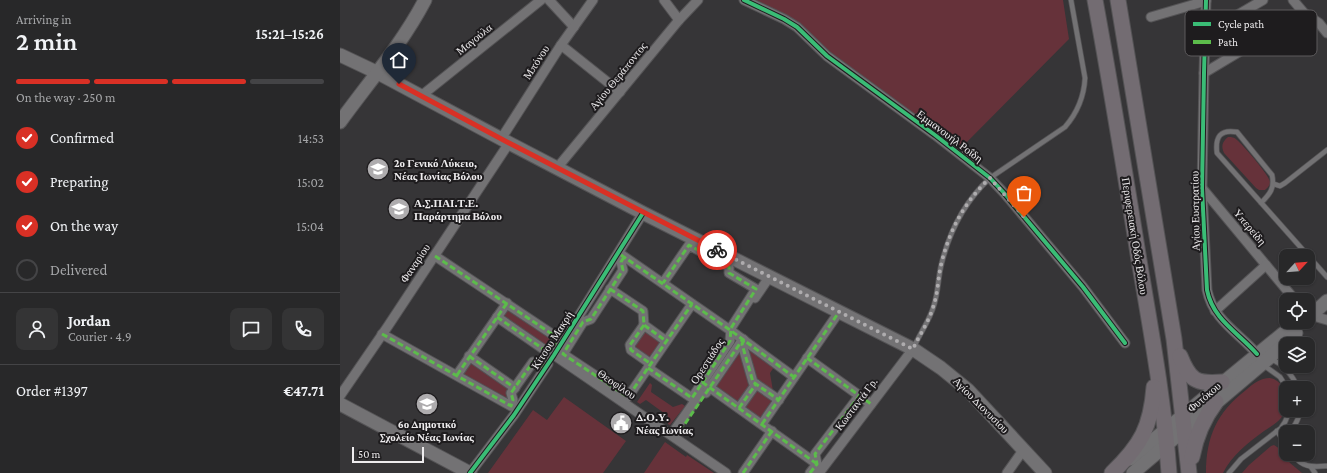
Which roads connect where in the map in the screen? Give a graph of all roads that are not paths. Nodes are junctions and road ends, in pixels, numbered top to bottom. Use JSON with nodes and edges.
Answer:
{"nodes":[{"id":1,"x":415,"y":0,"type":"edge"},
{"id":2,"x":424,"y":0,"type":"edge"},
{"id":3,"x":541,"y":0,"type":"edge"},
{"id":4,"x":549,"y":0,"type":"edge"},
{"id":5,"x":593,"y":0,"type":"edge"},
{"id":6,"x":664,"y":0,"type":"edge"},
{"id":7,"x":698,"y":0,"type":"edge"},
{"id":8,"x":744,"y":0,"type":"edge"},
{"id":9,"x":1071,"y":0,"type":"edge"},
{"id":10,"x":1095,"y":0,"type":"edge"},
{"id":11,"x":1118,"y":0,"type":"edge"},
{"id":12,"x":1263,"y":0,"type":"edge"},
{"id":13,"x":1293,"y":0,"type":"edge"},
{"id":14,"x":1206,"y":1,"type":"edge"},
{"id":15,"x":1246,"y":10,"type":"edge"},
{"id":16,"x":1301,"y":10,"type":"edge"},
{"id":17,"x":1151,"y":17,"type":"dead end"},
{"id":18,"x":1327,"y":17,"type":"edge"},
{"id":19,"x":678,"y":20,"type":"junction"},
{"id":20,"x":1319,"y":23,"type":"joint"},
{"id":21,"x":574,"y":27,"type":"junction"},
{"id":22,"x":1327,"y":32,"type":"edge"},
{"id":23,"x":561,"y":45,"type":"junction"},
{"id":24,"x":340,"y":55,"type":"edge"},
{"id":25,"x":1204,"y":56,"type":"edge"},
{"id":26,"x":1232,"y":56,"type":"edge"},
{"id":27,"x":376,"y":72,"type":"junction"},
{"id":28,"x":1204,"y":73,"type":"junction"},
{"id":29,"x":620,"y":92,"type":"junction"},
{"id":30,"x":421,"y":96,"type":"junction"},
{"id":31,"x":340,"y":122,"type":"edge"},
{"id":32,"x":505,"y":141,"type":"junction"},
{"id":33,"x":1327,"y":150,"type":"edge"},
{"id":34,"x":558,"y":168,"type":"junction"},
{"id":35,"x":990,"y":178,"type":"junction"},
{"id":36,"x":1274,"y":184,"type":"junction"},
{"id":37,"x":1202,"y":188,"type":"junction"},
{"id":38,"x":1261,"y":203,"type":"junction"},
{"id":39,"x":643,"y":213,"type":"junction"},
{"id":40,"x":621,"y":255,"type":"junction"},
{"id":41,"x":435,"y":256,"type":"junction"},
{"id":42,"x":1266,"y":265,"type":"junction"},
{"id":43,"x":1326,"y":275,"type":"edge"},
{"id":44,"x":770,"y":276,"type":"junction"},
{"id":45,"x":663,"y":283,"type":"junction"},
{"id":46,"x":610,"y":289,"type":"junction"},
{"id":47,"x":1290,"y":293,"type":"edge"},
{"id":48,"x":1327,"y":301,"type":"edge"},
{"id":49,"x":507,"y":303,"type":"junction"},
{"id":50,"x":692,"y":304,"type":"junction"},
{"id":51,"x":1215,"y":311,"type":"junction"},
{"id":52,"x":1315,"y":311,"type":"edge"},
{"id":53,"x":839,"y":312,"type":"junction"},
{"id":54,"x":497,"y":317,"type":"junction"},
{"id":55,"x":1315,"y":318,"type":"edge"},
{"id":56,"x":1327,"y":320,"type":"edge"},
{"id":57,"x":644,"y":325,"type":"junction"},
{"id":58,"x":1291,"y":329,"type":"edge"},
{"id":59,"x":1298,"y":329,"type":"edge"},
{"id":60,"x":733,"y":332,"type":"junction"},
{"id":61,"x":382,"y":334,"type":"junction"},
{"id":62,"x":1292,"y":337,"type":"edge"},
{"id":63,"x":1174,"y":339,"type":"junction"},
{"id":64,"x":744,"y":340,"type":"junction"},
{"id":65,"x":666,"y":341,"type":"junction"},
{"id":66,"x":1125,"y":344,"type":"dead end"},
{"id":67,"x":1279,"y":348,"type":"edge"},
{"id":68,"x":913,"y":349,"type":"junction"},
{"id":69,"x":552,"y":354,"type":"junction"},
{"id":70,"x":1155,"y":354,"type":"junction"},
{"id":71,"x":469,"y":356,"type":"junction"},
{"id":72,"x":807,"y":358,"type":"junction"},
{"id":73,"x":1263,"y":359,"type":"junction"},
{"id":74,"x":650,"y":366,"type":"junction"},
{"id":75,"x":1291,"y":373,"type":"edge"},
{"id":76,"x":457,"y":375,"type":"junction"},
{"id":77,"x":794,"y":377,"type":"junction"},
{"id":78,"x":1294,"y":380,"type":"joint"},
{"id":79,"x":1283,"y":381,"type":"edge"},
{"id":80,"x":1222,"y":382,"type":"junction"},
{"id":81,"x":756,"y":384,"type":"junction"},
{"id":82,"x":706,"y":385,"type":"junction"},
{"id":83,"x":515,"y":388,"type":"junction"},
{"id":84,"x":340,"y":396,"type":"edge"},
{"id":85,"x":860,"y":396,"type":"junction"},
{"id":86,"x":779,"y":400,"type":"junction"},
{"id":87,"x":1216,"y":402,"type":"junction"},
{"id":88,"x":340,"y":404,"type":"edge"},
{"id":89,"x":871,"y":404,"type":"junction"},
{"id":90,"x":627,"y":405,"type":"junction"},
{"id":91,"x":692,"y":406,"type":"junction"},
{"id":92,"x":739,"y":408,"type":"junction"},
{"id":93,"x":1287,"y":417,"type":"edge"},
{"id":94,"x":1298,"y":417,"type":"edge"},
{"id":95,"x":1184,"y":422,"type":"junction"},
{"id":96,"x":762,"y":424,"type":"junction"},
{"id":97,"x":1166,"y":430,"type":"junction"},
{"id":98,"x":680,"y":431,"type":"dead end"},
{"id":99,"x":772,"y":431,"type":"junction"},
{"id":100,"x":1277,"y":431,"type":"junction"},
{"id":101,"x":1279,"y":434,"type":"edge"},
{"id":102,"x":671,"y":435,"type":"junction"},
{"id":103,"x":1167,"y":445,"type":"junction"},
{"id":104,"x":1024,"y":449,"type":"junction"},
{"id":105,"x":1300,"y":461,"type":"edge"},
{"id":106,"x":1327,"y":466,"type":"edge"},
{"id":107,"x":1311,"y":467,"type":"junction"},
{"id":108,"x":818,"y":468,"type":"edge"},
{"id":109,"x":464,"y":472,"type":"edge"},
{"id":110,"x":726,"y":473,"type":"edge"},
{"id":111,"x":742,"y":473,"type":"edge"},
{"id":112,"x":810,"y":473,"type":"edge"},
{"id":113,"x":1007,"y":473,"type":"edge"},
{"id":114,"x":1045,"y":473,"type":"edge"},
{"id":115,"x":1112,"y":473,"type":"edge"},
{"id":116,"x":1133,"y":473,"type":"edge"},
{"id":117,"x":1169,"y":473,"type":"edge"},
{"id":118,"x":1189,"y":473,"type":"edge"},
{"id":119,"x":1229,"y":473,"type":"edge"},
{"id":120,"x":1315,"y":473,"type":"edge"}],
"edges":[{"from":1,"to":27,"type":"main road"},
{"from":2,"to":27,"type":"main road"},
{"from":3,"to":30,"type":"street","name":"Μαγούλα"},
{"from":4,"to":21,"type":"street"},
{"from":5,"to":21,"type":"street","name":"Μπόνου"},
{"from":6,"to":19,"type":"street"},
{"from":7,"to":19,"type":"street","name":"Αγίου Θεράποντος"},
{"from":8,"to":35,"type":"street","name":"Εμμανουήλ Ροΐδη"},
{"from":9,"to":35,"type":"lane"},
{"from":10,"to":70,"type":"main road","name":"Περιφερειακή Οδός Βόλου"},
{"from":11,"to":63,"type":"main road","name":"Περιφερειακή Οδός Βόλου"},
{"from":12,"to":15,"type":"street"},
{"from":13,"to":16,"type":"street"},
{"from":14,"to":17,"type":"street"},
{"from":18,"to":20,"type":"street"},
{"from":19,"to":29,"type":"street","name":"Αγίου Θεράποντος"},
{"from":20,"to":22,"type":"street"},
{"from":21,"to":23,"type":"street","name":"Μπόνου"},
{"from":23,"to":29,"type":"street"},
{"from":23,"to":32,"type":"street","name":"Μπόνου"},
{"from":24,"to":27,"type":"main road","name":"Αγίου Διονυσίου"},
{"from":25,"to":28,"type":"street","name":"Αγίου Ευστρατίου"},
{"from":26,"to":28,"type":"street"},
{"from":27,"to":30,"type":"main road","name":"Αγίου Διονυσίου"},
{"from":27,"to":31,"type":"main road"},
{"from":28,"to":37,"type":"street","name":"Αγίου Ευστρατίου"},
{"from":29,"to":34,"type":"street","name":"Αγίου Θεράποντος"},
{"from":30,"to":32,"type":"main road","name":"Αγίου Διονυσίου"},
{"from":32,"to":34,"type":"main road","name":"Αγίου Διονυσίου"},
{"from":32,"to":41,"type":"street","name":"Φαναρίου"},
{"from":33,"to":36,"type":"lane"},
{"from":34,"to":39,"type":"main road","name":"Αγίου Διονυσίου"},
{"from":35,"to":66,"type":"street","name":"Εμμανουήλ Ροΐδη"},
{"from":35,"to":68,"type":"lane"},
{"from":36,"to":38,"type":"lane"},
{"from":36,"to":38,"type":"lane"},
{"from":37,"to":42,"type":"street","name":"Υπερείδη"},
{"from":37,"to":51,"type":"street","name":"Αγίου Ευστρατίου"},
{"from":38,"to":43,"type":"lane"},
{"from":39,"to":40,"type":"street","name":"Κίτσου Μακρή"},
{"from":39,"to":44,"type":"main road","name":"Αγίου Διονυσίου"},
{"from":40,"to":45,"type":"street"},
{"from":40,"to":46,"type":"street"},
{"from":40,"to":69,"type":"street","name":"Κίτσου Μακρή"},
{"from":41,"to":49,"type":"street"},
{"from":41,"to":61,"type":"street","name":"Φαναρίου"},
{"from":42,"to":47,"type":"street","name":"Υπερείδη"},
{"from":42,"to":51,"type":"street"},
{"from":44,"to":53,"type":"main road","name":"Αγίου Διονυσίου"},
{"from":44,"to":60,"type":"street","name":"Ορεστιάδος"},
{"from":45,"to":50,"type":"street"},
{"from":45,"to":60,"type":"street"},
{"from":46,"to":57,"type":"street"},
{"from":46,"to":74,"type":"street"},
{"from":48,"to":52,"type":"main road","name":"Φυτόκου"},
{"from":49,"to":54,"type":"street"},
{"from":49,"to":69,"type":"street"},
{"from":50,"to":60,"type":"street"},
{"from":50,"to":65,"type":"street"},
{"from":51,"to":73,"type":"street","name":"Αγίου Ευστρατίου"},
{"from":53,"to":68,"type":"main road","name":"Αγίου Διονυσίου"},
{"from":53,"to":72,"type":"street"},
{"from":54,"to":69,"type":"street","name":"Θεοφίλου"},
{"from":54,"to":71,"type":"street"},
{"from":55,"to":56,"type":"street"},
{"from":57,"to":65,"type":"street"},
{"from":57,"to":74,"type":"street"},
{"from":58,"to":73,"type":"main road","name":"Φυτόκου"},
{"from":59,"to":62,"type":"main road","name":"Φυτόκου"},
{"from":60,"to":64,"type":"street"},
{"from":60,"to":82,"type":"street","name":"Ορεστιάδος"},
{"from":61,"to":76,"type":"street"},
{"from":61,"to":84,"type":"street","name":"Φαναρίου"},
{"from":63,"to":80,"type":"main road"},
{"from":63,"to":95,"type":"main road","name":"Περιφερειακή Οδός Βόλου"},
{"from":64,"to":77,"type":"street"},
{"from":64,"to":81,"type":"street"},
{"from":64,"to":82,"type":"street"},
{"from":65,"to":74,"type":"street"},
{"from":67,"to":73,"type":"main road","name":"Φυτόκου"},
{"from":68,"to":89,"type":"street","name":"Κωσταντά Γρ."},
{"from":68,"to":104,"type":"main road","name":"Αγίου Διονυσίου"},
{"from":69,"to":83,"type":"street"},
{"from":69,"to":90,"type":"street","name":"Θεοφίλου"},
{"from":69,"to":109,"type":"street","name":"Κίτσου Μακρή"},
{"from":70,"to":97,"type":"main road","name":"Περιφερειακή Οδός Βόλου"},
{"from":70,"to":115,"type":"main road"},
{"from":71,"to":76,"type":"street"},
{"from":71,"to":83,"type":"street"},
{"from":72,"to":77,"type":"street"},
{"from":72,"to":85,"type":"street"},
{"from":73,"to":78,"type":"lane"},
{"from":73,"to":79,"type":"lane"},
{"from":73,"to":80,"type":"main road","name":"Φυτόκου"},
{"from":73,"to":87,"type":"main road","name":"Φυτόκου"},
{"from":74,"to":82,"type":"street"},
{"from":75,"to":78,"type":"lane"},
{"from":76,"to":83,"type":"street"},
{"from":77,"to":86,"type":"street"},
{"from":80,"to":95,"type":"main road","name":"Φυτόκου"},
{"from":81,"to":86,"type":"street"},
{"from":81,"to":92,"type":"street"},
{"from":82,"to":91,"type":"street","name":"Ορεστιάδος"},
{"from":82,"to":92,"type":"street"},
{"from":82,"to":98,"type":"street"},
{"from":85,"to":89,"type":"street"},
{"from":85,"to":108,"type":"street"},
{"from":86,"to":96,"type":"street"},
{"from":87,"to":95,"type":"main road","name":"Φυτόκου"},
{"from":87,"to":118,"type":"main road"},
{"from":88,"to":109,"type":"main road"},
{"from":89,"to":108,"type":"street","name":"Κωσταντά Γρ."},
{"from":90,"to":91,"type":"street"},
{"from":90,"to":102,"type":"street","name":"Θεοφίλου"},
{"from":91,"to":102,"type":"street","name":"Ορεστιάδος"},
{"from":92,"to":96,"type":"street"},
{"from":93,"to":100,"type":"lane"},
{"from":94,"to":100,"type":"lane"},
{"from":95,"to":97,"type":"main road","name":"Φυτόκου"},
{"from":95,"to":103,"type":"main road","name":"Φυτόκου"},
{"from":95,"to":118,"type":"main road","name":"Περιφερειακή Οδός Βόλου"},
{"from":96,"to":99,"type":"street"},
{"from":97,"to":103,"type":"main road","name":"Περιφερειακή Οδός Βόλου"},
{"from":97,"to":115,"type":"main road","name":"Φυτόκου"},
{"from":99,"to":108,"type":"street"},
{"from":99,"to":111,"type":"street"},
{"from":100,"to":101,"type":"lane"},
{"from":100,"to":119,"type":"lane"},
{"from":102,"to":110,"type":"street","name":"Θεοφίλου"},
{"from":103,"to":116,"type":"main road","name":"Φυτόκου"},
{"from":103,"to":117,"type":"main road","name":"Περιφερειακή Οδός Βόλου"},
{"from":104,"to":113,"type":"street"},
{"from":104,"to":114,"type":"main road","name":"Αγίου Διονυσίου"},
{"from":105,"to":107,"type":"lane"},
{"from":106,"to":107,"type":"lane"},
{"from":107,"to":120,"type":"lane"},
{"from":108,"to":112,"type":"street","name":"Κωσταντά Γρ."}]}
